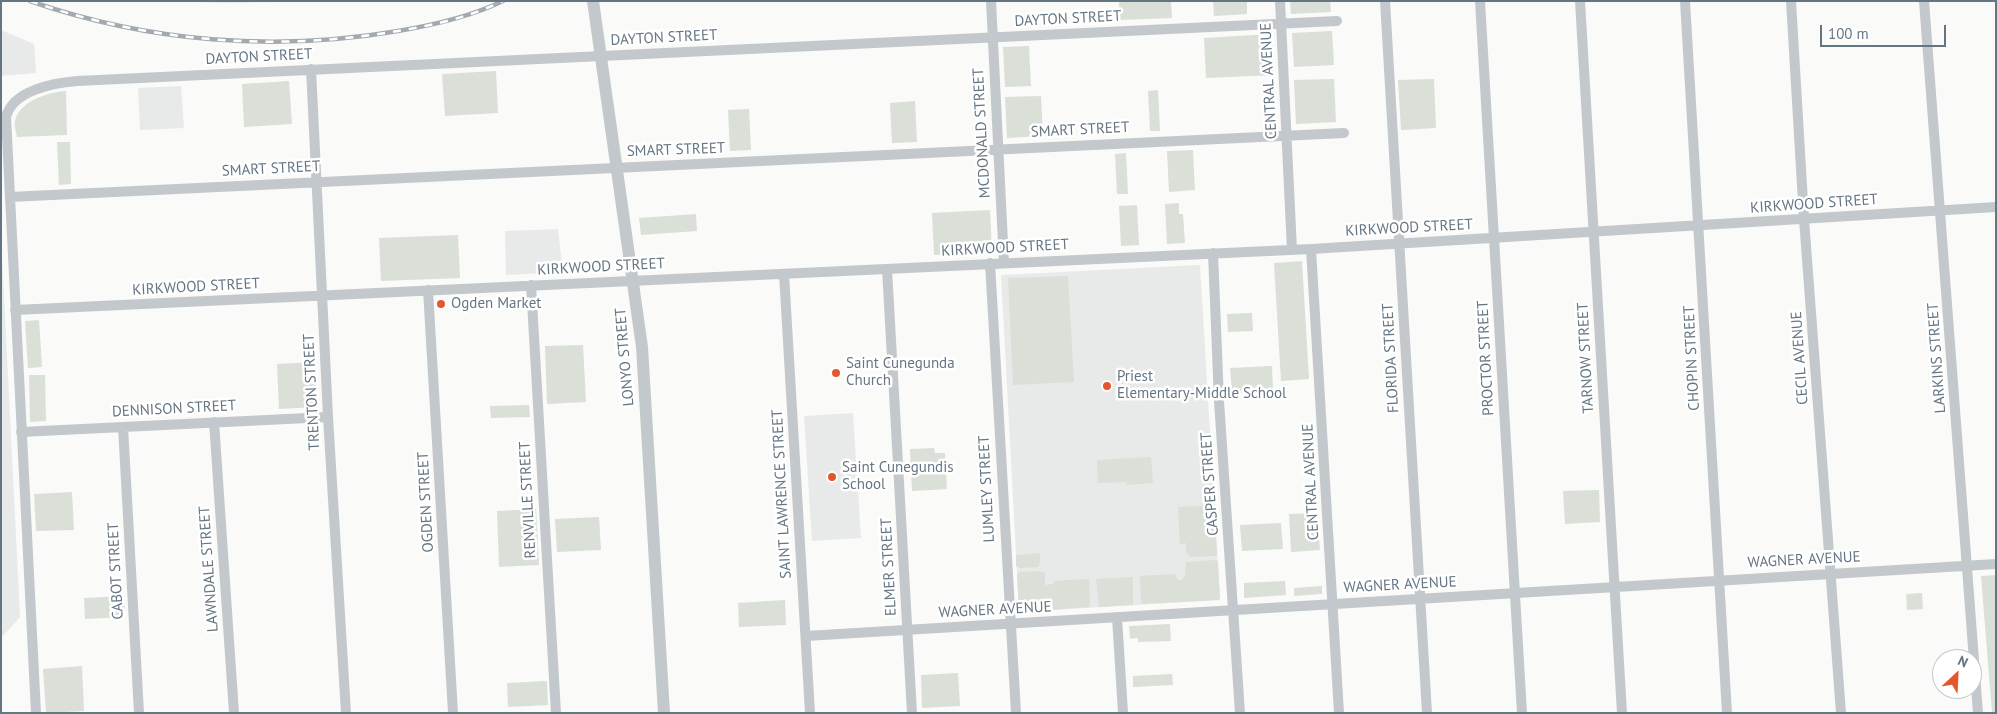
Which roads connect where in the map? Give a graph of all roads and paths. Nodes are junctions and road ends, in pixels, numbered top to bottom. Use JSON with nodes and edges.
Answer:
{"nodes":[{"id":1,"x":593,"y":1,"type":"edge"},
{"id":2,"x":991,"y":1,"type":"edge"},
{"id":3,"x":1280,"y":1,"type":"edge"},
{"id":4,"x":1385,"y":1,"type":"edge"},
{"id":5,"x":1480,"y":1,"type":"edge"},
{"id":6,"x":1580,"y":1,"type":"edge"},
{"id":7,"x":1686,"y":1,"type":"edge"},
{"id":8,"x":1791,"y":1,"type":"edge"},
{"id":9,"x":1924,"y":1,"type":"edge"},
{"id":10,"x":1337,"y":21,"type":"dead end"},
{"id":11,"x":1282,"y":24,"type":"junction"},
{"id":12,"x":992,"y":37,"type":"junction"},
{"id":13,"x":607,"y":56,"type":"junction"},
{"id":14,"x":311,"y":69,"type":"junction"},
{"id":15,"x":1344,"y":134,"type":"dead end"},
{"id":16,"x":1287,"y":135,"type":"junction"},
{"id":17,"x":998,"y":149,"type":"junction"},
{"id":18,"x":623,"y":167,"type":"junction"},
{"id":19,"x":316,"y":182,"type":"junction"},
{"id":20,"x":10,"y":197,"type":"junction"},
{"id":21,"x":1996,"y":207,"type":"edge"},
{"id":22,"x":1941,"y":210,"type":"junction"},
{"id":23,"x":1804,"y":219,"type":"junction"},
{"id":24,"x":1699,"y":226,"type":"junction"},
{"id":25,"x":1594,"y":232,"type":"junction"},
{"id":26,"x":1494,"y":238,"type":"junction"},
{"id":27,"x":1399,"y":243,"type":"junction"},
{"id":28,"x":1311,"y":249,"type":"junction"},
{"id":29,"x":1292,"y":250,"type":"junction"},
{"id":30,"x":1213,"y":253,"type":"junction"},
{"id":31,"x":990,"y":263,"type":"junction"},
{"id":32,"x":1004,"y":263,"type":"junction"},
{"id":33,"x":887,"y":269,"type":"junction"},
{"id":34,"x":784,"y":274,"type":"junction"},
{"id":35,"x":633,"y":281,"type":"junction"},
{"id":36,"x":531,"y":285,"type":"junction"},
{"id":37,"x":428,"y":290,"type":"junction"},
{"id":38,"x":322,"y":296,"type":"junction"},
{"id":39,"x":15,"y":310,"type":"junction"},
{"id":40,"x":328,"y":417,"type":"junction"},
{"id":41,"x":214,"y":422,"type":"junction"},
{"id":42,"x":123,"y":427,"type":"junction"},
{"id":43,"x":21,"y":432,"type":"junction"},
{"id":44,"x":1996,"y":564,"type":"edge"},
{"id":45,"x":1968,"y":566,"type":"junction"},
{"id":46,"x":1831,"y":574,"type":"junction"},
{"id":47,"x":1720,"y":580,"type":"junction"},
{"id":48,"x":1615,"y":587,"type":"junction"},
{"id":49,"x":1515,"y":593,"type":"junction"},
{"id":50,"x":1420,"y":598,"type":"junction"},
{"id":51,"x":1333,"y":604,"type":"junction"},
{"id":52,"x":1233,"y":610,"type":"junction"},
{"id":53,"x":1117,"y":617,"type":"junction"},
{"id":54,"x":1011,"y":624,"type":"junction"},
{"id":55,"x":908,"y":630,"type":"junction"},
{"id":56,"x":806,"y":636,"type":"junction"},
{"id":57,"x":36,"y":713,"type":"edge"},
{"id":58,"x":139,"y":713,"type":"edge"},
{"id":59,"x":234,"y":713,"type":"edge"},
{"id":60,"x":346,"y":713,"type":"edge"},
{"id":61,"x":453,"y":713,"type":"edge"},
{"id":62,"x":556,"y":713,"type":"edge"},
{"id":63,"x":664,"y":713,"type":"edge"},
{"id":64,"x":810,"y":713,"type":"edge"},
{"id":65,"x":912,"y":713,"type":"edge"},
{"id":66,"x":1016,"y":713,"type":"edge"},
{"id":67,"x":1123,"y":713,"type":"edge"},
{"id":68,"x":1240,"y":713,"type":"edge"},
{"id":69,"x":1339,"y":713,"type":"edge"},
{"id":70,"x":1427,"y":713,"type":"edge"},
{"id":71,"x":1522,"y":713,"type":"edge"},
{"id":72,"x":1622,"y":713,"type":"edge"},
{"id":73,"x":1727,"y":713,"type":"edge"},
{"id":74,"x":1841,"y":713,"type":"edge"},
{"id":75,"x":1978,"y":713,"type":"edge"}],
"edges":[{"from":1,"to":13,"type":"street","name":"LONYO STREET"},
{"from":2,"to":12,"type":"street","name":"MCDONALD STREET"},
{"from":3,"to":11,"type":"street","name":"CENTRAL AVENUE"},
{"from":4,"to":27,"type":"street","name":"FLORIDA STREET"},
{"from":5,"to":26,"type":"street","name":"PROCTOR STREET"},
{"from":6,"to":25,"type":"street","name":"TARNOW STREET"},
{"from":7,"to":24,"type":"street","name":"CHOPIN STREET"},
{"from":8,"to":23,"type":"street","name":"CECIL AVENUE"},
{"from":9,"to":22,"type":"street","name":"LARKINS STREET"},
{"from":10,"to":11,"type":"street","name":"DAYTON STREET"},
{"from":11,"to":12,"type":"street","name":"DAYTON STREET"},
{"from":11,"to":16,"type":"street","name":"CENTRAL AVENUE"},
{"from":12,"to":13,"type":"street","name":"DAYTON STREET"},
{"from":12,"to":17,"type":"street","name":"MCDONALD STREET"},
{"from":13,"to":14,"type":"street","name":"DAYTON STREET"},
{"from":13,"to":18,"type":"street","name":"LONYO STREET"},
{"from":14,"to":19,"type":"street","name":"TRENTON STREET"},
{"from":14,"to":20,"type":"street","name":"DAYTON STREET"},
{"from":15,"to":16,"type":"street","name":"SMART STREET"},
{"from":16,"to":17,"type":"street","name":"SMART STREET"},
{"from":16,"to":29,"type":"street","name":"CENTRAL AVENUE"},
{"from":17,"to":18,"type":"street","name":"SMART STREET"},
{"from":17,"to":32,"type":"street","name":"MCDONALD STREET"},
{"from":18,"to":19,"type":"street","name":"SMART STREET"},
{"from":18,"to":35,"type":"street","name":"LONYO STREET"},
{"from":19,"to":20,"type":"street","name":"SMART STREET"},
{"from":19,"to":38,"type":"street","name":"TRENTON STREET"},
{"from":20,"to":39,"type":"street"},
{"from":21,"to":22,"type":"street","name":"KIRKWOOD STREET"},
{"from":22,"to":23,"type":"street","name":"KIRKWOOD STREET"},
{"from":22,"to":45,"type":"street","name":"LARKINS STREET"},
{"from":23,"to":24,"type":"street","name":"KIRKWOOD STREET"},
{"from":23,"to":46,"type":"street","name":"CECIL AVENUE"},
{"from":24,"to":25,"type":"street","name":"KIRKWOOD STREET"},
{"from":24,"to":47,"type":"street","name":"CHOPIN STREET"},
{"from":25,"to":26,"type":"street","name":"KIRKWOOD STREET"},
{"from":25,"to":48,"type":"street","name":"TARNOW STREET"},
{"from":26,"to":27,"type":"street","name":"KIRKWOOD STREET"},
{"from":26,"to":49,"type":"street","name":"PROCTOR STREET"},
{"from":27,"to":28,"type":"street","name":"KIRKWOOD STREET"},
{"from":27,"to":50,"type":"street","name":"FLORIDA STREET"},
{"from":28,"to":29,"type":"street","name":"KIRKWOOD STREET"},
{"from":28,"to":51,"type":"street","name":"CENTRAL AVENUE"},
{"from":29,"to":30,"type":"street","name":"KIRKWOOD STREET"},
{"from":30,"to":32,"type":"street","name":"KIRKWOOD STREET"},
{"from":30,"to":52,"type":"street","name":"CASPER STREET"},
{"from":31,"to":32,"type":"street","name":"KIRKWOOD STREET"},
{"from":31,"to":33,"type":"street","name":"KIRKWOOD STREET"},
{"from":31,"to":54,"type":"street","name":"LUMLEY STREET"},
{"from":33,"to":34,"type":"street","name":"KIRKWOOD STREET"},
{"from":33,"to":55,"type":"street","name":"ELMER STREET"},
{"from":34,"to":35,"type":"street","name":"KIRKWOOD STREET"},
{"from":34,"to":56,"type":"street","name":"SAINT LAWRENCE STREET"},
{"from":35,"to":36,"type":"street","name":"KIRKWOOD STREET"},
{"from":35,"to":63,"type":"street","name":"LONYO STREET"},
{"from":36,"to":37,"type":"street","name":"KIRKWOOD STREET"},
{"from":36,"to":62,"type":"street","name":"RENVILLE STREET"},
{"from":37,"to":38,"type":"street","name":"KIRKWOOD STREET"},
{"from":37,"to":61,"type":"street","name":"OGDEN STREET"},
{"from":38,"to":39,"type":"street","name":"KIRKWOOD STREET"},
{"from":38,"to":40,"type":"street","name":"TRENTON STREET"},
{"from":39,"to":43,"type":"street"},
{"from":40,"to":41,"type":"street","name":"DENNISON STREET"},
{"from":40,"to":60,"type":"street","name":"TRENTON STREET"},
{"from":41,"to":42,"type":"street","name":"DENNISON STREET"},
{"from":41,"to":59,"type":"street","name":"LAWNDALE STREET"},
{"from":42,"to":43,"type":"street","name":"DENNISON STREET"},
{"from":42,"to":58,"type":"street","name":"CABOT STREET"},
{"from":43,"to":57,"type":"street"},
{"from":44,"to":45,"type":"street","name":"WAGNER AVENUE"},
{"from":45,"to":46,"type":"street","name":"WAGNER AVENUE"},
{"from":45,"to":75,"type":"street","name":"LARKINS STREET"},
{"from":46,"to":47,"type":"street","name":"WAGNER AVENUE"},
{"from":46,"to":74,"type":"street","name":"CECIL AVENUE"},
{"from":47,"to":48,"type":"street","name":"WAGNER AVENUE"},
{"from":47,"to":73,"type":"street","name":"CHOPIN STREET"},
{"from":48,"to":49,"type":"street","name":"WAGNER AVENUE"},
{"from":48,"to":72,"type":"street","name":"TARNOW STREET"},
{"from":49,"to":50,"type":"street","name":"WAGNER AVENUE"},
{"from":49,"to":71,"type":"street","name":"PROCTOR STREET"},
{"from":50,"to":51,"type":"street","name":"WAGNER AVENUE"},
{"from":50,"to":70,"type":"street","name":"FLORIDA STREET"},
{"from":51,"to":52,"type":"street","name":"WAGNER AVENUE"},
{"from":51,"to":69,"type":"street","name":"CENTRAL AVENUE"},
{"from":52,"to":53,"type":"street","name":"WAGNER AVENUE"},
{"from":52,"to":68,"type":"street","name":"CASPER STREET"},
{"from":53,"to":54,"type":"street","name":"WAGNER AVENUE"},
{"from":53,"to":67,"type":"street"},
{"from":54,"to":55,"type":"street","name":"WAGNER AVENUE"},
{"from":54,"to":66,"type":"street","name":"LUMLEY STREET"},
{"from":55,"to":56,"type":"street","name":"WAGNER AVENUE"},
{"from":55,"to":65,"type":"street","name":"ELMER STREET"},
{"from":56,"to":64,"type":"street","name":"SAINT LAWRENCE STREET"}]}
